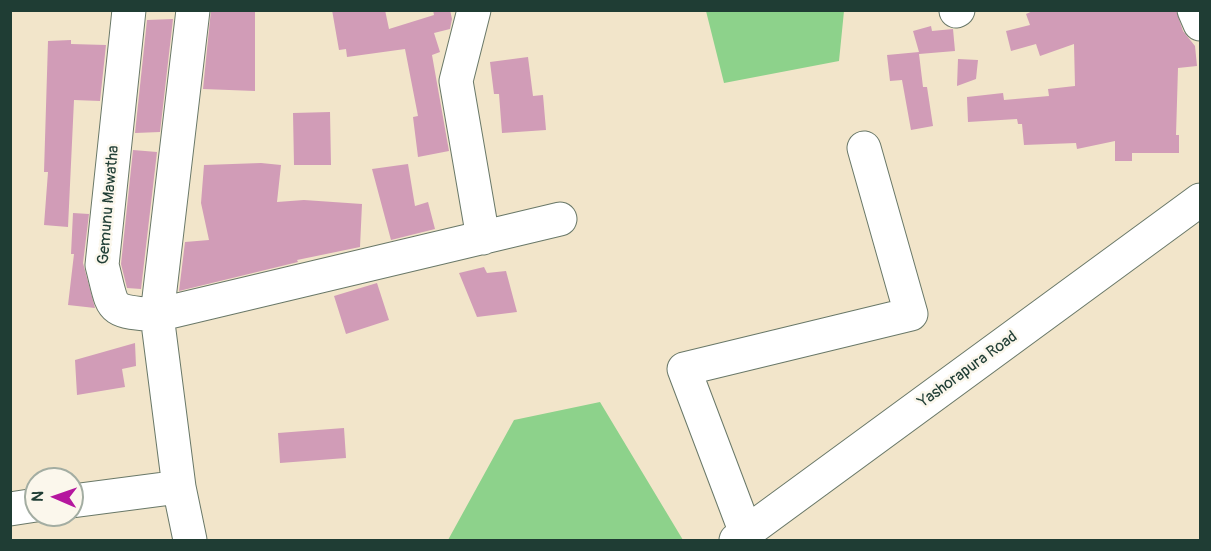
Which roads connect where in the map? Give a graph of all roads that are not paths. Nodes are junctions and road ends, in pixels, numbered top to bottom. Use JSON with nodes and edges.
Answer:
{"nodes":[{"id":1,"x":129,"y":10,"type":"edge"},
{"id":2,"x":193,"y":10,"type":"edge"},
{"id":3,"x":474,"y":10,"type":"edge"},
{"id":4,"x":1194,"y":10,"type":"edge"},
{"id":5,"x":1200,"y":24,"type":"edge"},
{"id":6,"x":864,"y":147,"type":"dead end"},
{"id":7,"x":1200,"y":201,"type":"edge"},
{"id":8,"x":560,"y":219,"type":"dead end"},
{"id":9,"x":483,"y":238,"type":"junction"},
{"id":10,"x":157,"y":315,"type":"junction"},
{"id":11,"x":179,"y":487,"type":"junction"},
{"id":12,"x":84,"y":499,"type":"edge"},
{"id":13,"x":741,"y":537,"type":"edge"},
{"id":14,"x":190,"y":540,"type":"edge"}],
"edges":[{"from":1,"to":10,"type":"street","name":"Gemunu Mawatha"},
{"from":2,"to":10,"type":"street"},
{"from":3,"to":9,"type":"street"},
{"from":4,"to":5,"type":"street"},
{"from":6,"to":13,"type":"street"},
{"from":7,"to":13,"type":"street","name":"Yashorapura Road"},
{"from":8,"to":9,"type":"street","name":"Gemunu Mawatha"},
{"from":9,"to":10,"type":"street","name":"Gemunu Mawatha"},
{"from":10,"to":11,"type":"street"},
{"from":11,"to":12,"type":"street"},
{"from":11,"to":14,"type":"street"}]}
